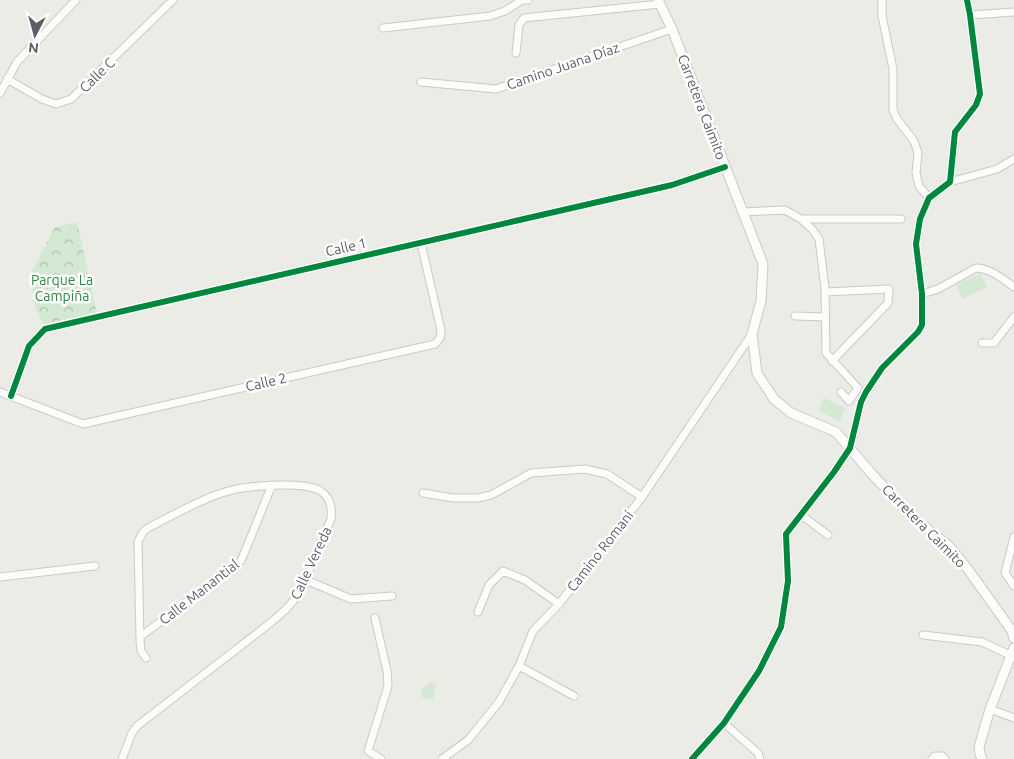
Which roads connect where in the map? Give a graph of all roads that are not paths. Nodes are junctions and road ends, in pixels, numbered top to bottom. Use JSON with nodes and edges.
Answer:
{"nodes":[{"id":1,"x":76,"y":0,"type":"edge"},
{"id":2,"x":173,"y":0,"type":"edge"},
{"id":3,"x":528,"y":0,"type":"edge"},
{"id":4,"x":882,"y":0,"type":"edge"},
{"id":5,"x":967,"y":0,"type":"edge"},
{"id":6,"x":659,"y":2,"type":"edge"},
{"id":7,"x":1014,"y":12,"type":"edge"},
{"id":8,"x":970,"y":15,"type":"junction"},
{"id":9,"x":382,"y":28,"type":"dead end"},
{"id":10,"x":672,"y":29,"type":"junction"},
{"id":11,"x":516,"y":53,"type":"dead end"},
{"id":12,"x":7,"y":79,"type":"junction"},
{"id":13,"x":421,"y":82,"type":"dead end"},
{"id":14,"x":0,"y":92,"type":"edge"},
{"id":15,"x":1014,"y":159,"type":"edge"},
{"id":16,"x":725,"y":167,"type":"junction"},
{"id":17,"x":950,"y":182,"type":"junction"},
{"id":18,"x":929,"y":198,"type":"junction"},
{"id":19,"x":743,"y":212,"type":"junction"},
{"id":20,"x":801,"y":219,"type":"junction"},
{"id":21,"x":901,"y":219,"type":"dead end"},
{"id":22,"x":421,"y":243,"type":"junction"},
{"id":23,"x":1014,"y":287,"type":"edge"},
{"id":24,"x":825,"y":292,"type":"junction"},
{"id":25,"x":922,"y":294,"type":"junction"},
{"id":26,"x":795,"y":316,"type":"dead end"},
{"id":27,"x":826,"y":317,"type":"junction"},
{"id":28,"x":1014,"y":317,"type":"edge"},
{"id":29,"x":752,"y":334,"type":"junction"},
{"id":30,"x":982,"y":343,"type":"dead end"},
{"id":31,"x":832,"y":361,"type":"junction"},
{"id":32,"x":0,"y":392,"type":"edge"},
{"id":33,"x":841,"y":392,"type":"dead end"},
{"id":34,"x":11,"y":396,"type":"junction"},
{"id":35,"x":850,"y":448,"type":"junction"},
{"id":36,"x":272,"y":485,"type":"junction"},
{"id":37,"x":423,"y":492,"type":"dead end"},
{"id":38,"x":642,"y":497,"type":"junction"},
{"id":39,"x":801,"y":515,"type":"junction"},
{"id":40,"x":828,"y":535,"type":"dead end"},
{"id":41,"x":1014,"y":538,"type":"edge"},
{"id":42,"x":95,"y":566,"type":"dead end"},
{"id":43,"x":0,"y":577,"type":"edge"},
{"id":44,"x":306,"y":580,"type":"junction"},
{"id":45,"x":1014,"y":586,"type":"edge"},
{"id":46,"x":392,"y":596,"type":"dead end"},
{"id":47,"x":559,"y":604,"type":"junction"},
{"id":48,"x":478,"y":612,"type":"dead end"},
{"id":49,"x":375,"y":618,"type":"dead end"},
{"id":50,"x":1013,"y":632,"type":"edge"},
{"id":51,"x":923,"y":636,"type":"dead end"},
{"id":52,"x":140,"y":637,"type":"junction"},
{"id":53,"x":1013,"y":652,"type":"edge"},
{"id":54,"x":146,"y":658,"type":"dead end"},
{"id":55,"x":519,"y":666,"type":"junction"},
{"id":56,"x":574,"y":696,"type":"dead end"},
{"id":57,"x":990,"y":709,"type":"junction"},
{"id":58,"x":1014,"y":718,"type":"edge"},
{"id":59,"x":724,"y":723,"type":"junction"},
{"id":60,"x":122,"y":759,"type":"edge"},
{"id":61,"x":381,"y":759,"type":"edge"},
{"id":62,"x":442,"y":759,"type":"edge"},
{"id":63,"x":692,"y":759,"type":"edge"},
{"id":64,"x":760,"y":759,"type":"edge"},
{"id":65,"x":932,"y":759,"type":"edge"},
{"id":66,"x":946,"y":759,"type":"edge"},
{"id":67,"x":982,"y":759,"type":"edge"}],
"edges":[{"from":1,"to":12,"type":"street"},
{"from":2,"to":12,"type":"street","name":"Calle C"},
{"from":3,"to":9,"type":"street"},
{"from":4,"to":18,"type":"street"},
{"from":5,"to":8,"type":"street"},
{"from":6,"to":10,"type":"street","name":"Carretera Caimito"},
{"from":6,"to":11,"type":"street"},
{"from":7,"to":8,"type":"street"},
{"from":8,"to":17,"type":"street"},
{"from":10,"to":13,"type":"street","name":"Camino Juana Díaz"},
{"from":10,"to":16,"type":"street","name":"Carretera Caimito"},
{"from":12,"to":14,"type":"street"},
{"from":15,"to":17,"type":"street"},
{"from":16,"to":19,"type":"street","name":"Carretera Caimito"},
{"from":16,"to":22,"type":"street","name":"Calle 1"},
{"from":17,"to":18,"type":"street"},
{"from":18,"to":25,"type":"street"},
{"from":19,"to":20,"type":"street"},
{"from":19,"to":29,"type":"street","name":"Carretera Caimito"},
{"from":20,"to":21,"type":"street"},
{"from":20,"to":24,"type":"street"},
{"from":22,"to":34,"type":"street","name":"Calle 1"},
{"from":22,"to":34,"type":"street","name":"Calle 2"},
{"from":23,"to":25,"type":"street"},
{"from":24,"to":27,"type":"street"},
{"from":24,"to":31,"type":"street"},
{"from":25,"to":35,"type":"street"},
{"from":26,"to":27,"type":"street"},
{"from":27,"to":31,"type":"street"},
{"from":28,"to":30,"type":"street"},
{"from":29,"to":35,"type":"street","name":"Carretera Caimito"},
{"from":29,"to":38,"type":"street","name":"Camino Romani"},
{"from":31,"to":33,"type":"street"},
{"from":32,"to":34,"type":"street","name":"Calle 2"},
{"from":35,"to":39,"type":"street"},
{"from":35,"to":50,"type":"street","name":"Carretera Caimito"},
{"from":36,"to":44,"type":"street","name":"Calle Vereda"},
{"from":36,"to":52,"type":"street","name":"Calle Manantial"},
{"from":36,"to":52,"type":"street","name":"Calle Vereda"},
{"from":37,"to":38,"type":"street"},
{"from":38,"to":47,"type":"street","name":"Camino Romani"},
{"from":39,"to":40,"type":"street"},
{"from":39,"to":59,"type":"street"},
{"from":41,"to":45,"type":"street"},
{"from":42,"to":43,"type":"street"},
{"from":44,"to":46,"type":"street"},
{"from":44,"to":60,"type":"street","name":"Calle Vereda"},
{"from":47,"to":48,"type":"street"},
{"from":47,"to":55,"type":"street","name":"Camino Romani"},
{"from":49,"to":61,"type":"street"},
{"from":51,"to":53,"type":"street"},
{"from":52,"to":54,"type":"street","name":"Calle Vereda"},
{"from":53,"to":57,"type":"street"},
{"from":55,"to":56,"type":"street"},
{"from":55,"to":62,"type":"street","name":"Camino Romani"},
{"from":57,"to":58,"type":"street"},
{"from":57,"to":67,"type":"street"},
{"from":59,"to":63,"type":"street"},
{"from":59,"to":64,"type":"street"},
{"from":65,"to":66,"type":"street"}]}
